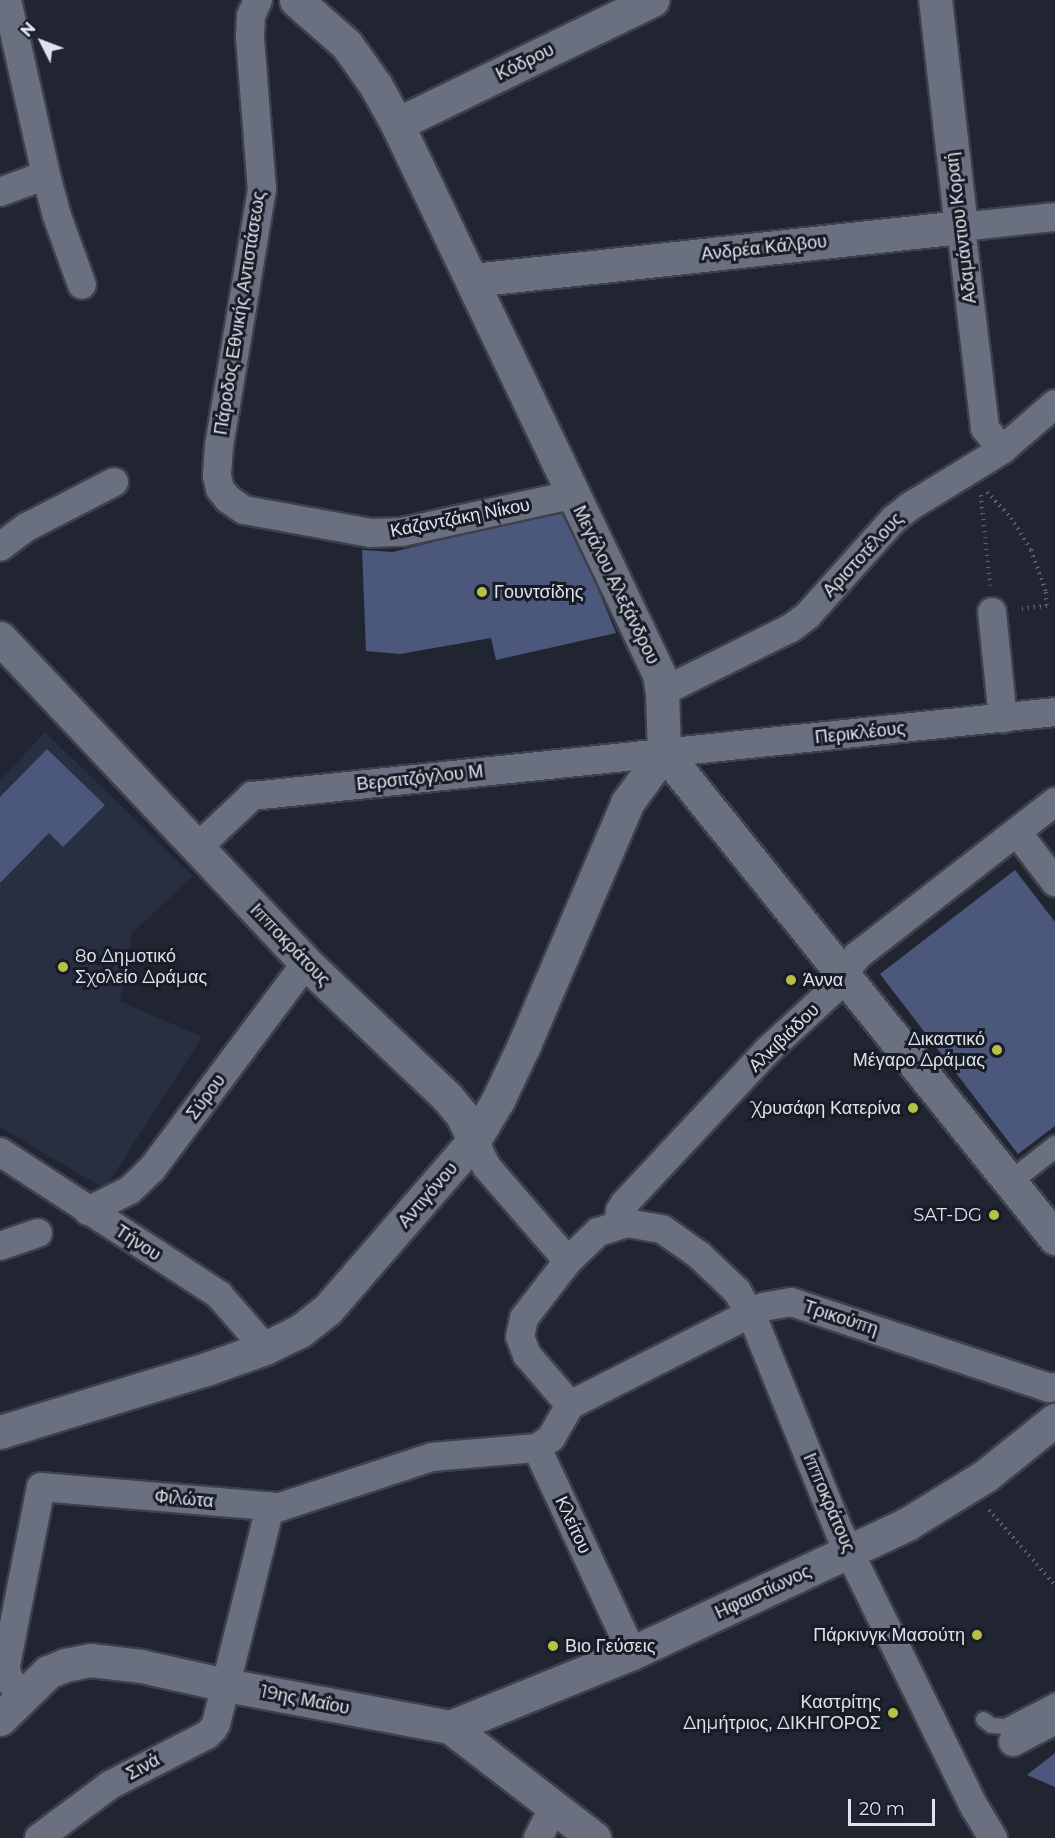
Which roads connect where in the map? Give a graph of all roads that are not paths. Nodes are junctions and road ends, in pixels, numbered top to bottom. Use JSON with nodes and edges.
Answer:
{"nodes":[{"id":1,"x":8,"y":0,"type":"edge"},
{"id":2,"x":258,"y":0,"type":"edge"},
{"id":3,"x":652,"y":0,"type":"edge"},
{"id":4,"x":935,"y":0,"type":"edge"},
{"id":5,"x":306,"y":3,"type":"edge"},
{"id":6,"x":397,"y":124,"type":"junction"},
{"id":7,"x":46,"y":175,"type":"junction"},
{"id":8,"x":0,"y":192,"type":"edge"},
{"id":9,"x":1055,"y":218,"type":"edge"},
{"id":10,"x":961,"y":227,"type":"junction"},
{"id":11,"x":473,"y":280,"type":"junction"},
{"id":12,"x":82,"y":285,"type":"dead end"},
{"id":13,"x":1055,"y":404,"type":"edge"},
{"id":14,"x":1002,"y":450,"type":"junction"},
{"id":15,"x":114,"y":482,"type":"dead end"},
{"id":16,"x":218,"y":483,"type":"joint"},
{"id":17,"x":572,"y":495,"type":"junction"},
{"id":18,"x":0,"y":547,"type":"edge"},
{"id":19,"x":992,"y":612,"type":"road end"},
{"id":20,"x":0,"y":638,"type":"edge"},
{"id":21,"x":662,"y":692,"type":"junction"},
{"id":22,"x":1055,"y":712,"type":"edge"},
{"id":23,"x":1003,"y":718,"type":"junction"},
{"id":24,"x":664,"y":752,"type":"junction"},
{"id":25,"x":1055,"y":802,"type":"edge"},
{"id":26,"x":1017,"y":832,"type":"junction"},
{"id":27,"x":197,"y":848,"type":"junction"},
{"id":28,"x":1055,"y":882,"type":"edge"},
{"id":29,"x":306,"y":963,"type":"junction"},
{"id":30,"x":844,"y":976,"type":"junction"},
{"id":31,"x":474,"y":1140,"type":"junction"},
{"id":32,"x":1055,"y":1146,"type":"edge"},
{"id":33,"x":0,"y":1152,"type":"edge"},
{"id":34,"x":1008,"y":1183,"type":"junction"},
{"id":35,"x":88,"y":1211,"type":"junction"},
{"id":36,"x":618,"y":1225,"type":"junction"},
{"id":37,"x":38,"y":1233,"type":"dead end"},
{"id":38,"x":1055,"y":1238,"type":"edge"},
{"id":39,"x":0,"y":1246,"type":"edge"},
{"id":40,"x":568,"y":1261,"type":"junction"},
{"id":41,"x":750,"y":1313,"type":"junction"},
{"id":42,"x":265,"y":1348,"type":"junction"},
{"id":43,"x":1055,"y":1388,"type":"edge"},
{"id":44,"x":570,"y":1406,"type":"junction"},
{"id":45,"x":1055,"y":1420,"type":"edge"},
{"id":46,"x":0,"y":1432,"type":"edge"},
{"id":47,"x":537,"y":1448,"type":"junction"},
{"id":48,"x":270,"y":1507,"type":"junction"},
{"id":49,"x":849,"y":1552,"type":"junction"},
{"id":50,"x":632,"y":1653,"type":"junction"},
{"id":51,"x":226,"y":1685,"type":"junction"},
{"id":52,"x":1055,"y":1700,"type":"edge"},
{"id":53,"x":10,"y":1709,"type":"edge"},
{"id":54,"x":983,"y":1719,"type":"dead end"},
{"id":55,"x":1055,"y":1720,"type":"edge"},
{"id":56,"x":450,"y":1727,"type":"junction"},
{"id":57,"x":1013,"y":1742,"type":"dead end"},
{"id":58,"x":553,"y":1808,"type":"junction"},
{"id":59,"x":39,"y":1838,"type":"edge"},
{"id":60,"x":538,"y":1838,"type":"edge"},
{"id":61,"x":594,"y":1838,"type":"edge"},
{"id":62,"x":993,"y":1838,"type":"edge"}],
"edges":[{"from":1,"to":7,"type":"street"},
{"from":2,"to":16,"type":"street","name":"Πάροδος Εθνικής Αντιστάσεως"},
{"from":3,"to":6,"type":"street","name":"Κόδρου"},
{"from":4,"to":10,"type":"street","name":"Αδαμάντιου Κοραή"},
{"from":5,"to":6,"type":"street","name":"Μεγάλου Αλεξάνδρου"},
{"from":6,"to":11,"type":"street","name":"Μεγάλου Αλεξάνδρου"},
{"from":7,"to":8,"type":"street"},
{"from":7,"to":12,"type":"street"},
{"from":9,"to":10,"type":"street","name":"Ανδρέα Κάλβου"},
{"from":10,"to":11,"type":"street","name":"Ανδρέα Κάλβου"},
{"from":10,"to":14,"type":"street","name":"Αδαμάντιου Κοραή"},
{"from":11,"to":17,"type":"street","name":"Μεγάλου Αλεξάνδρου"},
{"from":13,"to":14,"type":"street","name":"Αριστοτέλους"},
{"from":14,"to":21,"type":"street","name":"Αριστοτέλους"},
{"from":15,"to":18,"type":"street"},
{"from":16,"to":17,"type":"street","name":"Καζαντζάκη Νίκου"},
{"from":17,"to":21,"type":"street","name":"Μεγάλου Αλεξάνδρου"},
{"from":19,"to":23,"type":"street"},
{"from":20,"to":27,"type":"street","name":"Ιπποκράτους"},
{"from":21,"to":24,"type":"street","name":"Μεγάλου Αλεξάνδρου"},
{"from":22,"to":23,"type":"street","name":"Περικλέους"},
{"from":23,"to":24,"type":"street","name":"Περικλέους"},
{"from":24,"to":27,"type":"street","name":"Βερσιτζόγλου Μ"},
{"from":24,"to":30,"type":"street"},
{"from":24,"to":31,"type":"street","name":"Αντιγόνου"},
{"from":25,"to":26,"type":"street","name":"Αλκιβιάδου"},
{"from":26,"to":28,"type":"street"},
{"from":26,"to":30,"type":"street","name":"Αλκιβιάδου"},
{"from":27,"to":29,"type":"street","name":"Ιπποκράτους"},
{"from":29,"to":31,"type":"street","name":"Ιπποκράτους"},
{"from":29,"to":35,"type":"street","name":"Σύρου"},
{"from":30,"to":34,"type":"street"},
{"from":30,"to":36,"type":"street","name":"Αλκιβιάδου"},
{"from":31,"to":40,"type":"street","name":"Ιπποκράτους"},
{"from":31,"to":42,"type":"street","name":"Αντιγόνου"},
{"from":32,"to":34,"type":"street"},
{"from":33,"to":35,"type":"street","name":"Τήνου"},
{"from":34,"to":38,"type":"street"},
{"from":35,"to":42,"type":"street","name":"Τήνου"},
{"from":36,"to":40,"type":"street"},
{"from":36,"to":41,"type":"street","name":"Ιπποκράτους"},
{"from":37,"to":39,"type":"street"},
{"from":40,"to":44,"type":"street"},
{"from":41,"to":43,"type":"street","name":"Τρικούπη"},
{"from":41,"to":44,"type":"street","name":"Τρικούπη"},
{"from":41,"to":49,"type":"street","name":"Ιπποκράτους"},
{"from":42,"to":46,"type":"street","name":"Αντιγόνου"},
{"from":44,"to":47,"type":"street"},
{"from":45,"to":49,"type":"street","name":"Ηφαιστίωνος"},
{"from":47,"to":48,"type":"street","name":"Φιλώτα"},
{"from":47,"to":50,"type":"street","name":"Κλείτου"},
{"from":48,"to":51,"type":"street","name":"Σινά"},
{"from":48,"to":53,"type":"street","name":"Φιλώτα"},
{"from":49,"to":50,"type":"street","name":"Ηφαιστίωνος"},
{"from":49,"to":62,"type":"street","name":"Ιπποκράτους"},
{"from":50,"to":56,"type":"street","name":"Ηφαιστίωνος"},
{"from":51,"to":53,"type":"street","name":"19ης Μαΐου"},
{"from":51,"to":56,"type":"street","name":"19ης Μαΐου"},
{"from":51,"to":59,"type":"street","name":"Σινά"},
{"from":52,"to":54,"type":"lane"},
{"from":55,"to":57,"type":"street"},
{"from":56,"to":58,"type":"street","name":"19ης Μαΐου"},
{"from":58,"to":60,"type":"street"},
{"from":58,"to":61,"type":"street","name":"19ης Μαΐου"}]}
